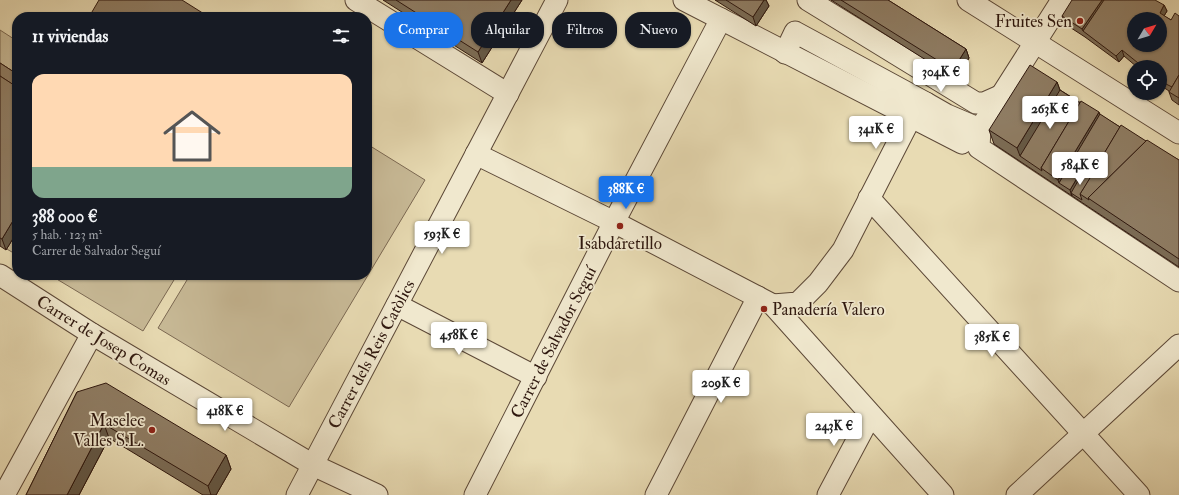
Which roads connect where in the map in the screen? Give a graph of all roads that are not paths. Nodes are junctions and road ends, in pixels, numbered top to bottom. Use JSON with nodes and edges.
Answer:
{"nodes":[{"id":1,"x":356,"y":0,"type":"edge"},
{"id":2,"x":557,"y":0,"type":"edge"},
{"id":3,"x":684,"y":0,"type":"edge"},
{"id":4,"x":808,"y":0,"type":"edge"},
{"id":5,"x":968,"y":0,"type":"edge"},
{"id":6,"x":1062,"y":0,"type":"edge"},
{"id":7,"x":721,"y":19,"type":"junction"},
{"id":8,"x":1035,"y":42,"type":"junction"},
{"id":9,"x":508,"y":94,"type":"junction"},
{"id":10,"x":993,"y":99,"type":"junction"},
{"id":11,"x":918,"y":110,"type":"junction"},
{"id":12,"x":980,"y":130,"type":"junction"},
{"id":13,"x":1179,"y":133,"type":"edge"},
{"id":14,"x":476,"y":154,"type":"junction"},
{"id":15,"x":869,"y":198,"type":"junction"},
{"id":16,"x":614,"y":222,"type":"junction"},
{"id":17,"x":0,"y":275,"type":"edge"},
{"id":18,"x":1179,"y":281,"type":"edge"},
{"id":19,"x":763,"y":300,"type":"junction"},
{"id":20,"x":397,"y":305,"type":"junction"},
{"id":21,"x":92,"y":334,"type":"junction"},
{"id":22,"x":1179,"y":345,"type":"edge"},
{"id":23,"x":536,"y":377,"type":"junction"},
{"id":24,"x":870,"y":416,"type":"junction"},
{"id":25,"x":1084,"y":434,"type":"junction"},
{"id":26,"x":312,"y":465,"type":"junction"},
{"id":27,"x":4,"y":495,"type":"edge"},
{"id":28,"x":297,"y":495,"type":"edge"},
{"id":29,"x":377,"y":495,"type":"edge"},
{"id":30,"x":475,"y":495,"type":"edge"},
{"id":31,"x":656,"y":495,"type":"edge"},
{"id":32,"x":828,"y":495,"type":"edge"},
{"id":33,"x":943,"y":495,"type":"edge"},
{"id":34,"x":1017,"y":495,"type":"edge"},
{"id":35,"x":1139,"y":495,"type":"edge"}],
"edges":[{"from":1,"to":9,"type":"street"},
{"from":2,"to":9,"type":"street","name":"Carrer dels Reis Catòlics"},
{"from":3,"to":7,"type":"street"},
{"from":4,"to":10,"type":"street"},
{"from":5,"to":8,"type":"street"},
{"from":6,"to":8,"type":"street"},
{"from":7,"to":11,"type":"street"},
{"from":7,"to":16,"type":"street","name":"Carrer de Salvador Seguí"},
{"from":8,"to":10,"type":"street"},
{"from":8,"to":13,"type":"street"},
{"from":9,"to":14,"type":"street","name":"Carrer dels Reis Catòlics"},
{"from":10,"to":12,"type":"street"},
{"from":11,"to":12,"type":"street"},
{"from":11,"to":15,"type":"street"},
{"from":12,"to":18,"type":"street"},
{"from":14,"to":16,"type":"street"},
{"from":14,"to":20,"type":"street","name":"Carrer dels Reis Catòlics"},
{"from":15,"to":19,"type":"street"},
{"from":15,"to":25,"type":"street"},
{"from":16,"to":19,"type":"street"},
{"from":16,"to":23,"type":"street","name":"Carrer de Salvador Seguí"},
{"from":17,"to":21,"type":"street","name":"Carrer de Josep Comas"},
{"from":19,"to":24,"type":"street"},
{"from":19,"to":31,"type":"street"},
{"from":20,"to":23,"type":"street"},
{"from":20,"to":26,"type":"street","name":"Carrer dels Reis Catòlics"},
{"from":21,"to":26,"type":"street","name":"Carrer de Josep Comas"},
{"from":21,"to":27,"type":"street"},
{"from":22,"to":25,"type":"street"},
{"from":23,"to":30,"type":"street","name":"Carrer de Salvador Seguí"},
{"from":24,"to":32,"type":"street"},
{"from":24,"to":33,"type":"street"},
{"from":25,"to":34,"type":"street"},
{"from":25,"to":35,"type":"street"},
{"from":26,"to":28,"type":"street","name":"Carrer dels Reis Catòlics"},
{"from":26,"to":29,"type":"street","name":"Carrer de Josep Comas"}]}
